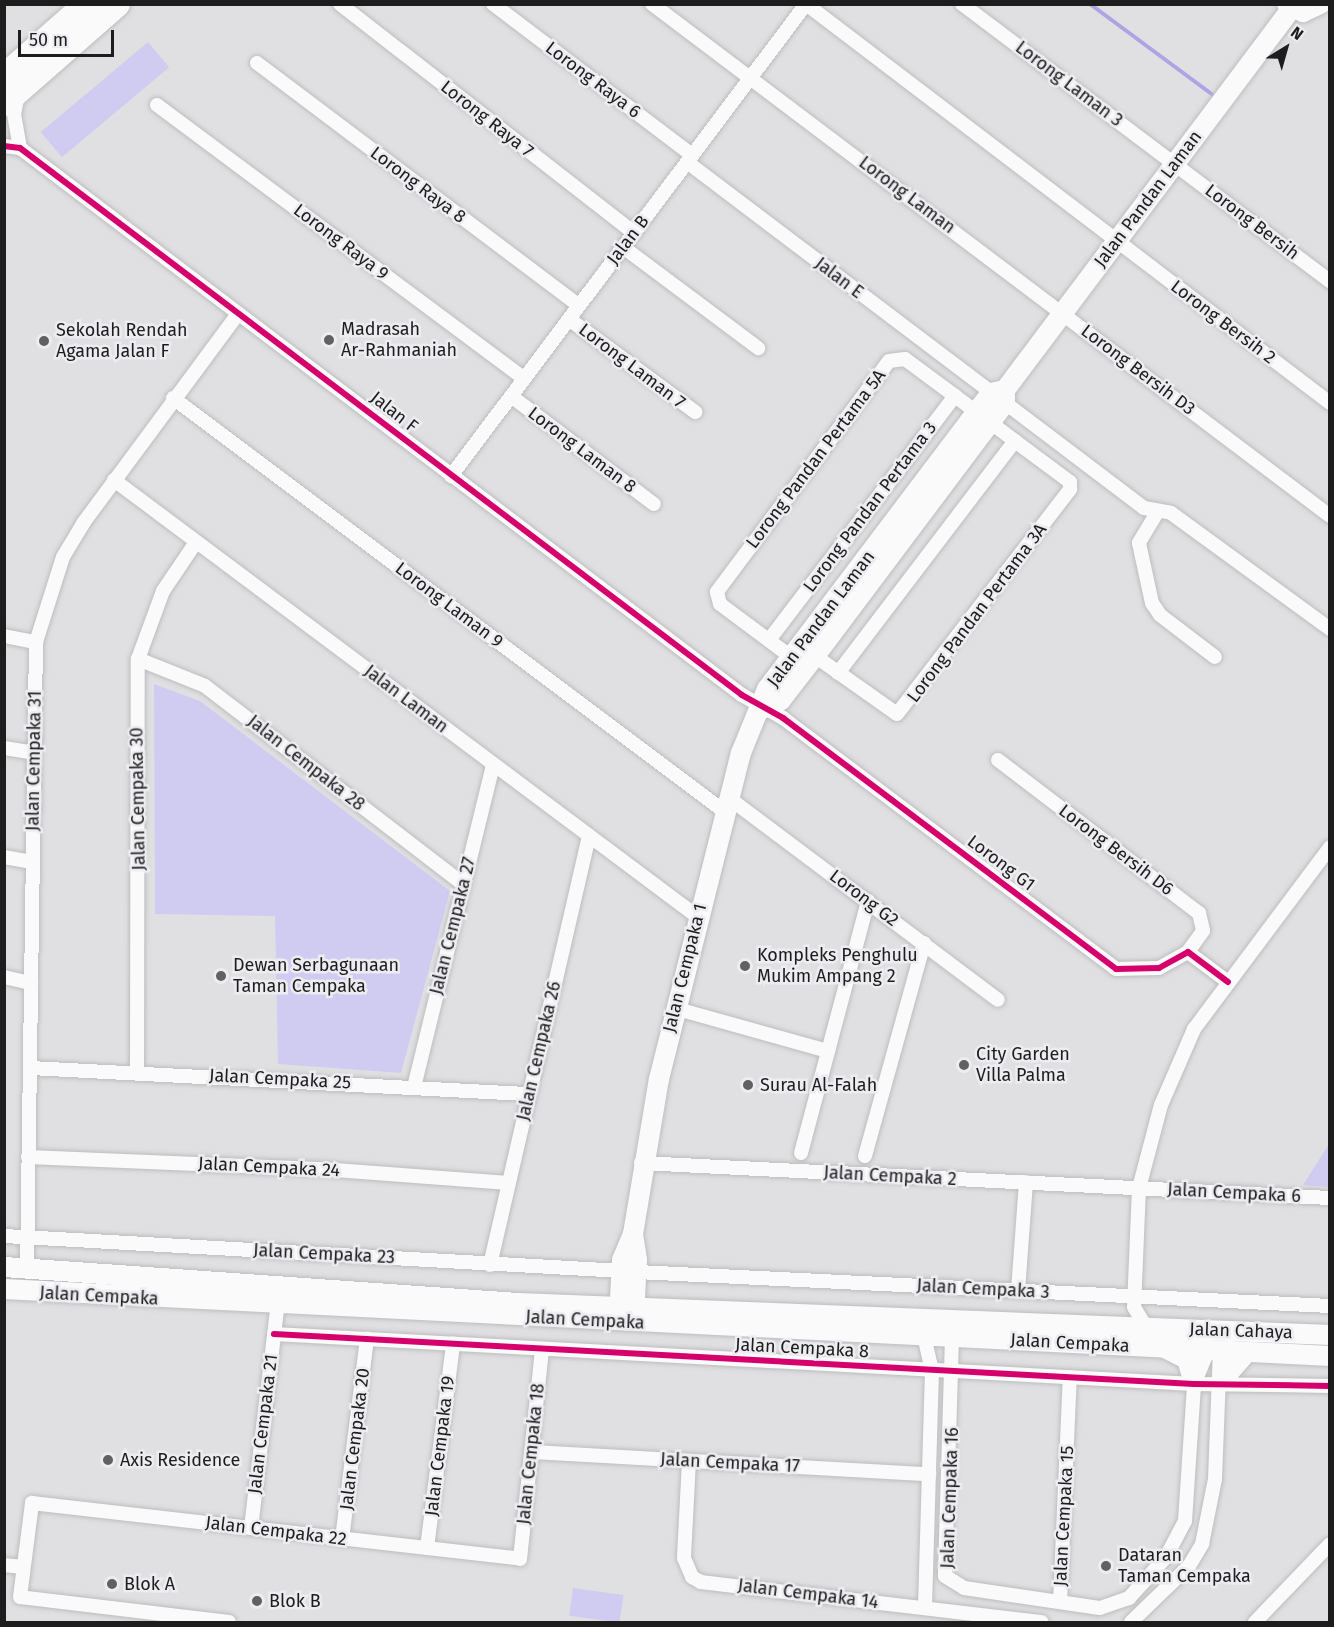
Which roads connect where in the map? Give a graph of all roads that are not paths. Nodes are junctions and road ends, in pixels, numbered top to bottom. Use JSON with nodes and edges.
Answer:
{"nodes":[{"id":1,"x":87,"y":4,"type":"edge"},
{"id":2,"x":117,"y":4,"type":"edge"},
{"id":3,"x":340,"y":4,"type":"edge"},
{"id":4,"x":494,"y":4,"type":"edge"},
{"id":5,"x":652,"y":4,"type":"edge"},
{"id":6,"x":806,"y":4,"type":"edge"},
{"id":7,"x":962,"y":4,"type":"edge"},
{"id":8,"x":1320,"y":4,"type":"edge"},
{"id":9,"x":1289,"y":6,"type":"edge"},
{"id":10,"x":15,"y":62,"type":"edge"},
{"id":11,"x":257,"y":63,"type":"dead end"},
{"id":12,"x":750,"y":78,"type":"junction"},
{"id":13,"x":9,"y":90,"type":"edge"},
{"id":14,"x":157,"y":105,"type":"dead end"},
{"id":15,"x":4,"y":146,"type":"edge"},
{"id":16,"x":20,"y":148,"type":"junction"},
{"id":17,"x":690,"y":159,"type":"junction"},
{"id":18,"x":1175,"y":163,"type":"junction"},
{"id":19,"x":634,"y":233,"type":"junction"},
{"id":20,"x":1117,"y":240,"type":"junction"},
{"id":21,"x":623,"y":248,"type":"junction"},
{"id":22,"x":1329,"y":281,"type":"edge"},
{"id":23,"x":579,"y":306,"type":"junction"},
{"id":24,"x":1063,"y":313,"type":"junction"},
{"id":25,"x":238,"y":314,"type":"junction"},
{"id":26,"x":569,"y":319,"type":"junction"},
{"id":27,"x":758,"y":348,"type":"dead end"},
{"id":28,"x":524,"y":379,"type":"junction"},
{"id":29,"x":1001,"y":395,"type":"junction"},
{"id":30,"x":511,"y":396,"type":"junction"},
{"id":31,"x":955,"y":396,"type":"junction"},
{"id":32,"x":173,"y":398,"type":"junction"},
{"id":33,"x":1329,"y":403,"type":"edge"},
{"id":34,"x":695,"y":412,"type":"dead end"},
{"id":35,"x":984,"y":417,"type":"junction"},
{"id":36,"x":1015,"y":441,"type":"junction"},
{"id":37,"x":451,"y":476,"type":"junction"},
{"id":38,"x":114,"y":480,"type":"junction"},
{"id":39,"x":654,"y":504,"type":"dead end"},
{"id":40,"x":1158,"y":511,"type":"junction"},
{"id":41,"x":1329,"y":516,"type":"edge"},
{"id":42,"x":196,"y":542,"type":"junction"},
{"id":43,"x":1329,"y":629,"type":"edge"},
{"id":44,"x":4,"y":636,"type":"edge"},
{"id":45,"x":769,"y":640,"type":"junction"},
{"id":46,"x":36,"y":642,"type":"junction"},
{"id":47,"x":815,"y":656,"type":"junction"},
{"id":48,"x":791,"y":657,"type":"junction"},
{"id":49,"x":1215,"y":657,"type":"dead end"},
{"id":50,"x":138,"y":659,"type":"junction"},
{"id":51,"x":838,"y":673,"type":"junction"},
{"id":52,"x":762,"y":709,"type":"junction"},
{"id":53,"x":4,"y":748,"type":"edge"},
{"id":54,"x":34,"y":753,"type":"junction"},
{"id":55,"x":998,"y":760,"type":"dead end"},
{"id":56,"x":493,"y":765,"type":"junction"},
{"id":57,"x":727,"y":805,"type":"junction"},
{"id":58,"x":589,"y":837,"type":"junction"},
{"id":59,"x":1329,"y":847,"type":"edge"},
{"id":60,"x":4,"y":857,"type":"edge"},
{"id":61,"x":33,"y":862,"type":"junction"},
{"id":62,"x":464,"y":884,"type":"junction"},
{"id":63,"x":868,"y":901,"type":"junction"},
{"id":64,"x":698,"y":917,"type":"junction"},
{"id":65,"x":924,"y":943,"type":"junction"},
{"id":66,"x":1188,"y":952,"type":"junction"},
{"id":67,"x":4,"y":977,"type":"edge"},
{"id":68,"x":31,"y":982,"type":"junction"},
{"id":69,"x":1228,"y":982,"type":"junction"},
{"id":70,"x":998,"y":1000,"type":"dead end"},
{"id":71,"x":674,"y":1008,"type":"junction"},
{"id":72,"x":828,"y":1051,"type":"junction"},
{"id":73,"x":30,"y":1068,"type":"junction"},
{"id":74,"x":137,"y":1072,"type":"junction"},
{"id":75,"x":414,"y":1087,"type":"junction"},
{"id":76,"x":529,"y":1094,"type":"junction"},
{"id":77,"x":801,"y":1153,"type":"dead end"},
{"id":78,"x":865,"y":1156,"type":"dead end"},
{"id":79,"x":28,"y":1157,"type":"junction"},
{"id":80,"x":641,"y":1163,"type":"junction"},
{"id":81,"x":1026,"y":1182,"type":"junction"},
{"id":82,"x":508,"y":1183,"type":"junction"},
{"id":83,"x":1139,"y":1188,"type":"junction"},
{"id":84,"x":1329,"y":1198,"type":"edge"},
{"id":85,"x":4,"y":1236,"type":"edge"},
{"id":86,"x":27,"y":1238,"type":"junction"},
{"id":87,"x":489,"y":1264,"type":"junction"},
{"id":88,"x":4,"y":1267,"type":"edge"},
{"id":89,"x":27,"y":1269,"type":"junction"},
{"id":90,"x":632,"y":1273,"type":"junction"},
{"id":91,"x":4,"y":1289,"type":"edge"},
{"id":92,"x":1018,"y":1291,"type":"junction"},
{"id":93,"x":279,"y":1293,"type":"junction"},
{"id":94,"x":1134,"y":1301,"type":"junction"},
{"id":95,"x":1329,"y":1306,"type":"edge"},
{"id":96,"x":670,"y":1308,"type":"junction"},
{"id":97,"x":627,"y":1314,"type":"junction"},
{"id":98,"x":1115,"y":1326,"type":"junction"},
{"id":99,"x":1149,"y":1327,"type":"junction"},
{"id":100,"x":1265,"y":1331,"type":"junction"},
{"id":101,"x":274,"y":1334,"type":"junction"},
{"id":102,"x":1329,"y":1335,"type":"edge"},
{"id":103,"x":924,"y":1336,"type":"junction"},
{"id":104,"x":952,"y":1337,"type":"junction"},
{"id":105,"x":367,"y":1339,"type":"junction"},
{"id":106,"x":453,"y":1344,"type":"junction"},
{"id":107,"x":1165,"y":1348,"type":"junction"},
{"id":108,"x":542,"y":1349,"type":"junction"},
{"id":109,"x":1215,"y":1349,"type":"junction"},
{"id":110,"x":1247,"y":1352,"type":"junction"},
{"id":111,"x":1329,"y":1356,"type":"edge"},
{"id":112,"x":932,"y":1370,"type":"junction"},
{"id":113,"x":954,"y":1371,"type":"junction"},
{"id":114,"x":1070,"y":1377,"type":"junction"},
{"id":115,"x":1194,"y":1384,"type":"junction"},
{"id":116,"x":1219,"y":1384,"type":"junction"},
{"id":117,"x":1329,"y":1386,"type":"edge"},
{"id":118,"x":531,"y":1452,"type":"junction"},
{"id":119,"x":689,"y":1461,"type":"junction"},
{"id":120,"x":929,"y":1474,"type":"junction"},
{"id":121,"x":251,"y":1528,"type":"junction"},
{"id":122,"x":342,"y":1539,"type":"junction"},
{"id":123,"x":1329,"y":1544,"type":"edge"},
{"id":124,"x":427,"y":1548,"type":"junction"},
{"id":125,"x":520,"y":1559,"type":"joint"},
{"id":126,"x":4,"y":1565,"type":"edge"},
{"id":127,"x":23,"y":1568,"type":"junction"},
{"id":128,"x":1060,"y":1602,"type":"junction"},
{"id":129,"x":925,"y":1607,"type":"junction"},
{"id":130,"x":228,"y":1623,"type":"edge"},
{"id":131,"x":1042,"y":1623,"type":"edge"},
{"id":132,"x":1131,"y":1623,"type":"edge"},
{"id":133,"x":1255,"y":1623,"type":"edge"}],
"edges":[{"from":1,"to":10,"type":"highway"},
{"from":2,"to":13,"type":"highway"},
{"from":3,"to":19,"type":"street","name":"Lorong Raya 7"},
{"from":4,"to":17,"type":"street","name":"Lorong Raya 6"},
{"from":5,"to":12,"type":"street","name":"Lorong Laman"},
{"from":6,"to":12,"type":"street","name":"Jalan B"},
{"from":6,"to":20,"type":"street"},
{"from":7,"to":18,"type":"street","name":"Lorong Laman 3"},
{"from":8,"to":9,"type":"main road","name":"Jalan Pandan Laman"},
{"from":9,"to":18,"type":"main road","name":"Jalan Pandan Laman"},
{"from":10,"to":13,"type":"highway"},
{"from":11,"to":23,"type":"street","name":"Lorong Raya 8"},
{"from":12,"to":17,"type":"street","name":"Jalan B"},
{"from":12,"to":24,"type":"street","name":"Lorong Laman"},
{"from":13,"to":16,"type":"street"},
{"from":14,"to":28,"type":"street","name":"Lorong Raya 9"},
{"from":15,"to":16,"type":"street"},
{"from":16,"to":25,"type":"street","name":"Jalan F"},
{"from":17,"to":19,"type":"street","name":"Jalan B"},
{"from":17,"to":29,"type":"street","name":"Jalan E"},
{"from":18,"to":20,"type":"main road","name":"Jalan Pandan Laman"},
{"from":18,"to":22,"type":"street","name":"Lorong Bersih"},
{"from":19,"to":21,"type":"street","name":"Jalan B"},
{"from":20,"to":24,"type":"main road","name":"Jalan Pandan Laman"},
{"from":20,"to":33,"type":"street","name":"Lorong Bersih 2"},
{"from":21,"to":23,"type":"street","name":"Jalan B"},
{"from":21,"to":27,"type":"street"},
{"from":23,"to":26,"type":"street","name":"Jalan B"},
{"from":24,"to":29,"type":"main road","name":"Jalan Pandan Laman"},
{"from":24,"to":41,"type":"street","name":"Lorong Bersih D3"},
{"from":25,"to":32,"type":"street","name":"Jalan Cempaka 31"},
{"from":25,"to":37,"type":"street","name":"Jalan F"},
{"from":26,"to":28,"type":"street","name":"Jalan B"},
{"from":26,"to":34,"type":"street","name":"Lorong Laman 7"},
{"from":28,"to":30,"type":"street","name":"Jalan B"},
{"from":29,"to":35,"type":"main road","name":"Jalan Pandan Laman"},
{"from":29,"to":40,"type":"street"},
{"from":30,"to":37,"type":"street","name":"Jalan B"},
{"from":30,"to":39,"type":"street","name":"Lorong Laman 8"},
{"from":31,"to":35,"type":"street"},
{"from":31,"to":45,"type":"street","name":"Lorong Pandan Pertama 3"},
{"from":31,"to":45,"type":"street","name":"Lorong Pandan Pertama 5A"},
{"from":32,"to":38,"type":"street","name":"Jalan Cempaka 31"},
{"from":32,"to":57,"type":"street","name":"Lorong Laman 9"},
{"from":35,"to":36,"type":"street"},
{"from":35,"to":47,"type":"main road","name":"Jalan Pandan Laman"},
{"from":35,"to":48,"type":"main road","name":"Jalan Pandan Laman"},
{"from":36,"to":51,"type":"street"},
{"from":36,"to":51,"type":"street","name":"Lorong Pandan Pertama 3A"},
{"from":37,"to":52,"type":"street","name":"Jalan F"},
{"from":38,"to":42,"type":"street","name":"Jalan Laman"},
{"from":38,"to":46,"type":"street","name":"Jalan Cempaka 31"},
{"from":40,"to":43,"type":"street"},
{"from":40,"to":49,"type":"street"},
{"from":42,"to":50,"type":"street","name":"Jalan Cempaka 30"},
{"from":42,"to":56,"type":"street","name":"Jalan Laman"},
{"from":44,"to":46,"type":"street"},
{"from":45,"to":48,"type":"street"},
{"from":46,"to":54,"type":"street","name":"Jalan Cempaka 31"},
{"from":47,"to":48,"type":"street"},
{"from":47,"to":51,"type":"street","name":"Lorong Pandan Pertama 3A"},
{"from":47,"to":52,"type":"main road","name":"Jalan Pandan Laman"},
{"from":48,"to":52,"type":"main road","name":"Jalan Pandan Laman"},
{"from":50,"to":62,"type":"street","name":"Jalan Cempaka 28"},
{"from":50,"to":74,"type":"street","name":"Jalan Cempaka 30"},
{"from":52,"to":57,"type":"main road","name":"Jalan Cempaka 1"},
{"from":52,"to":66,"type":"street","name":"Lorong G1"},
{"from":53,"to":54,"type":"street"},
{"from":54,"to":61,"type":"street","name":"Jalan Cempaka 31"},
{"from":55,"to":66,"type":"street","name":"Lorong Bersih D6"},
{"from":56,"to":58,"type":"street","name":"Jalan Laman"},
{"from":56,"to":62,"type":"street","name":"Jalan Cempaka 27"},
{"from":57,"to":63,"type":"street","name":"Lorong G2"},
{"from":57,"to":64,"type":"main road","name":"Jalan Cempaka 1"},
{"from":58,"to":64,"type":"street","name":"Jalan Laman"},
{"from":58,"to":76,"type":"street","name":"Jalan Cempaka 26"},
{"from":59,"to":69,"type":"street"},
{"from":60,"to":61,"type":"street"},
{"from":61,"to":68,"type":"street","name":"Jalan Cempaka 31"},
{"from":62,"to":75,"type":"street","name":"Jalan Cempaka 27"},
{"from":63,"to":65,"type":"street","name":"Lorong G2"},
{"from":63,"to":72,"type":"street"},
{"from":64,"to":71,"type":"main road","name":"Jalan Cempaka 1"},
{"from":65,"to":70,"type":"street","name":"Lorong G2"},
{"from":65,"to":78,"type":"street"},
{"from":66,"to":69,"type":"street"},
{"from":67,"to":68,"type":"street"},
{"from":68,"to":73,"type":"street","name":"Jalan Cempaka 31"},
{"from":69,"to":83,"type":"street"},
{"from":71,"to":72,"type":"street"},
{"from":71,"to":80,"type":"main road","name":"Jalan Cempaka 1"},
{"from":72,"to":77,"type":"street"},
{"from":73,"to":74,"type":"street","name":"Jalan Cempaka 25"},
{"from":73,"to":79,"type":"street","name":"Jalan Cempaka 31"},
{"from":74,"to":75,"type":"street","name":"Jalan Cempaka 25"},
{"from":75,"to":76,"type":"street","name":"Jalan Cempaka 25"},
{"from":76,"to":82,"type":"street","name":"Jalan Cempaka 26"},
{"from":79,"to":82,"type":"street","name":"Jalan Cempaka 24"},
{"from":79,"to":86,"type":"street","name":"Jalan Cempaka 31"},
{"from":80,"to":81,"type":"street","name":"Jalan Cempaka 2"},
{"from":80,"to":90,"type":"main road","name":"Jalan Cempaka 1"},
{"from":81,"to":83,"type":"street","name":"Jalan Cempaka 2"},
{"from":81,"to":92,"type":"street"},
{"from":82,"to":87,"type":"street","name":"Jalan Cempaka 26"},
{"from":83,"to":84,"type":"street","name":"Jalan Cempaka 6"},
{"from":83,"to":94,"type":"street"},
{"from":85,"to":86,"type":"street","name":"Jalan Cempaka 23"},
{"from":86,"to":87,"type":"street","name":"Jalan Cempaka 23"},
{"from":86,"to":89,"type":"street","name":"Jalan Cempaka 31"},
{"from":87,"to":90,"type":"street","name":"Jalan Cempaka 23"},
{"from":88,"to":89,"type":"main road","name":"Jalan Cempaka"},
{"from":89,"to":93,"type":"main road","name":"Jalan Cempaka"},
{"from":90,"to":92,"type":"street","name":"Jalan Cempaka 3"},
{"from":90,"to":96,"type":"main road"},
{"from":90,"to":97,"type":"main road","name":"Jalan Cempaka 1"},
{"from":91,"to":93,"type":"main road","name":"Jalan Cempaka"},
{"from":92,"to":94,"type":"street","name":"Jalan Cempaka 3"},
{"from":93,"to":97,"type":"main road","name":"Jalan Cempaka"},
{"from":93,"to":101,"type":"street","name":"Jalan Cempaka 21"},
{"from":94,"to":95,"type":"street","name":"Jalan Cempaka 3"},
{"from":94,"to":98,"type":"street"},
{"from":94,"to":99,"type":"street"},
{"from":96,"to":97,"type":"main road","name":"Jalan Cempaka"},
{"from":96,"to":98,"type":"main road","name":"Jalan Cempaka"},
{"from":97,"to":103,"type":"main road","name":"Jalan Cempaka"},
{"from":98,"to":99,"type":"main road","name":"Jalan Cempaka"},
{"from":99,"to":100,"type":"main road","name":"Jalan Cahaya"},
{"from":99,"to":109,"type":"main road"},
{"from":100,"to":102,"type":"main road","name":"Jalan Cahaya"},
{"from":100,"to":109,"type":"main road"},
{"from":101,"to":105,"type":"street","name":"Jalan Cempaka 8"},
{"from":101,"to":121,"type":"street","name":"Jalan Cempaka 21"},
{"from":103,"to":104,"type":"main road","name":"Jalan Cempaka"},
{"from":103,"to":112,"type":"street","name":"Jalan Cempaka 16"},
{"from":104,"to":107,"type":"main road","name":"Jalan Cempaka"},
{"from":104,"to":113,"type":"street","name":"Jalan Cempaka 16"},
{"from":105,"to":106,"type":"street","name":"Jalan Cempaka 8"},
{"from":105,"to":122,"type":"street","name":"Jalan Cempaka 20"},
{"from":106,"to":108,"type":"street","name":"Jalan Cempaka 8"},
{"from":106,"to":124,"type":"street","name":"Jalan Cempaka 19"},
{"from":107,"to":109,"type":"main road","name":"Jalan Cahaya"},
{"from":107,"to":115,"type":"main road"},
{"from":108,"to":112,"type":"street","name":"Jalan Cempaka 8"},
{"from":108,"to":118,"type":"street","name":"Jalan Cempaka 18"},
{"from":109,"to":110,"type":"main road","name":"Jalan Cahaya"},
{"from":109,"to":115,"type":"street","name":"Jalan Cempaka 15"},
{"from":109,"to":116,"type":"street"},
{"from":110,"to":111,"type":"main road","name":"Jalan Cahaya"},
{"from":110,"to":116,"type":"main road"},
{"from":112,"to":113,"type":"street","name":"Jalan Cempaka 8"},
{"from":112,"to":120,"type":"street","name":"Jalan Cempaka 16"},
{"from":113,"to":114,"type":"street","name":"Jalan Cempaka 8"},
{"from":113,"to":128,"type":"street","name":"Jalan Cempaka 16"},
{"from":114,"to":115,"type":"street","name":"Jalan Cempaka 8"},
{"from":114,"to":128,"type":"street","name":"Jalan Cempaka 15"},
{"from":115,"to":116,"type":"street","name":"Jalan Cempaka 8"},
{"from":115,"to":128,"type":"street","name":"Jalan Cempaka 15"},
{"from":116,"to":117,"type":"street","name":"Jalan Cempaka 8"},
{"from":116,"to":132,"type":"street"},
{"from":118,"to":119,"type":"street","name":"Jalan Cempaka 17"},
{"from":118,"to":125,"type":"street","name":"Jalan Cempaka 18"},
{"from":119,"to":120,"type":"street","name":"Jalan Cempaka 17"},
{"from":119,"to":129,"type":"street","name":"Jalan Cempaka 14"},
{"from":120,"to":129,"type":"street","name":"Jalan Cempaka 16"},
{"from":121,"to":122,"type":"street","name":"Jalan Cempaka 22"},
{"from":121,"to":127,"type":"street","name":"Jalan Cempaka 22"},
{"from":122,"to":124,"type":"street","name":"Jalan Cempaka 22"},
{"from":123,"to":133,"type":"street"},
{"from":124,"to":125,"type":"street","name":"Jalan Cempaka 22"},
{"from":126,"to":127,"type":"street"},
{"from":127,"to":130,"type":"street"},
{"from":129,"to":131,"type":"street","name":"Jalan Cempaka 14"}]}
